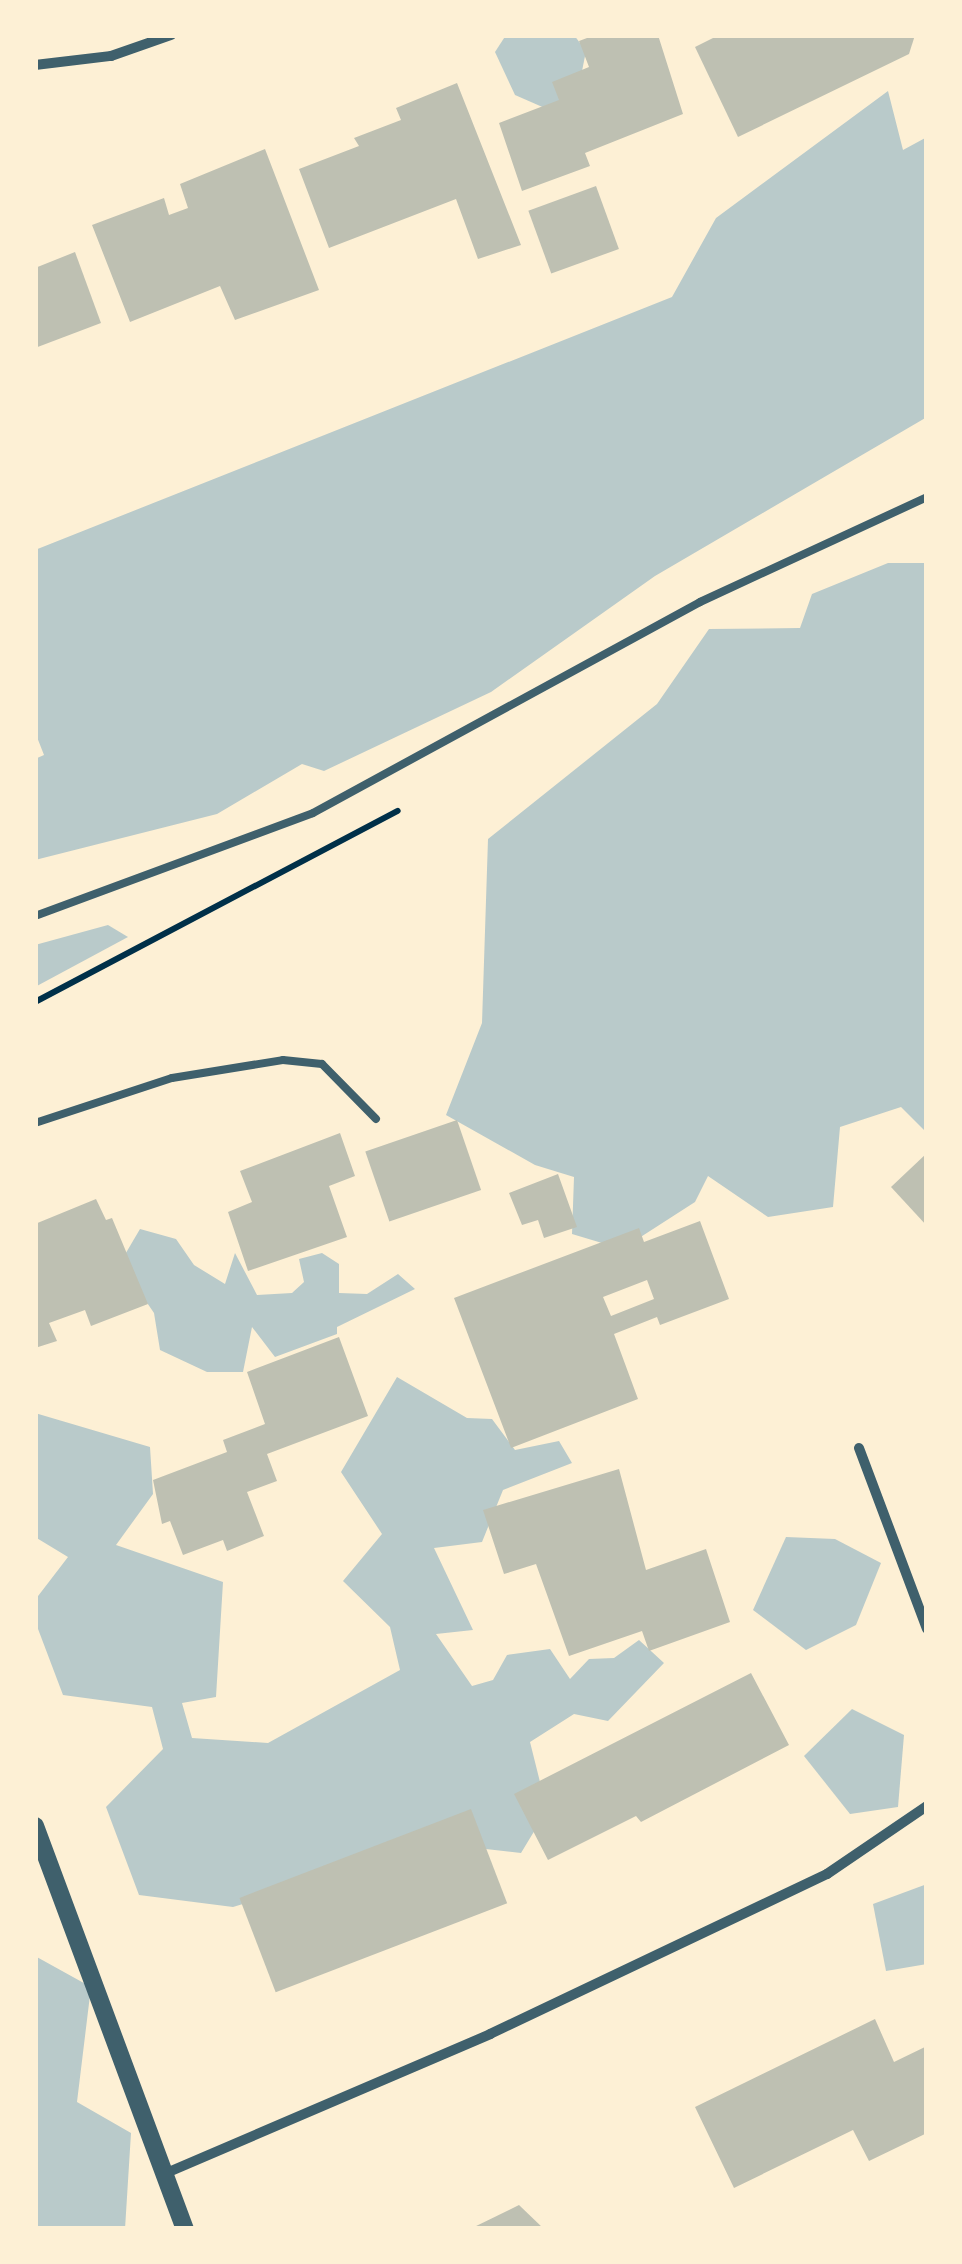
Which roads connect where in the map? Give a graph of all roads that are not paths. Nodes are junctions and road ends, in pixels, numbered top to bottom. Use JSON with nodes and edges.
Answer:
{"nodes":[{"id":1,"x":171,"y":35,"type":"edge"},
{"id":2,"x":35,"y":65,"type":"edge"},
{"id":3,"x":927,"y":497,"type":"edge"},
{"id":4,"x":35,"y":916,"type":"edge"},
{"id":5,"x":376,"y":1120,"type":"dead end"},
{"id":6,"x":35,"y":1123,"type":"edge"},
{"id":7,"x":860,"y":1448,"type":"dead end"},
{"id":8,"x":927,"y":1629,"type":"edge"},
{"id":9,"x":927,"y":1806,"type":"edge"},
{"id":10,"x":35,"y":1826,"type":"edge"},
{"id":11,"x":164,"y":2174,"type":"junction"},
{"id":12,"x":185,"y":2229,"type":"edge"}],
"edges":[{"from":1,"to":2,"type":"street"},
{"from":3,"to":4,"type":"lane"},
{"from":5,"to":6,"type":"lane"},
{"from":7,"to":8,"type":"street"},
{"from":9,"to":11,"type":"street"},
{"from":10,"to":11,"type":"street"},
{"from":11,"to":12,"type":"street"}]}
